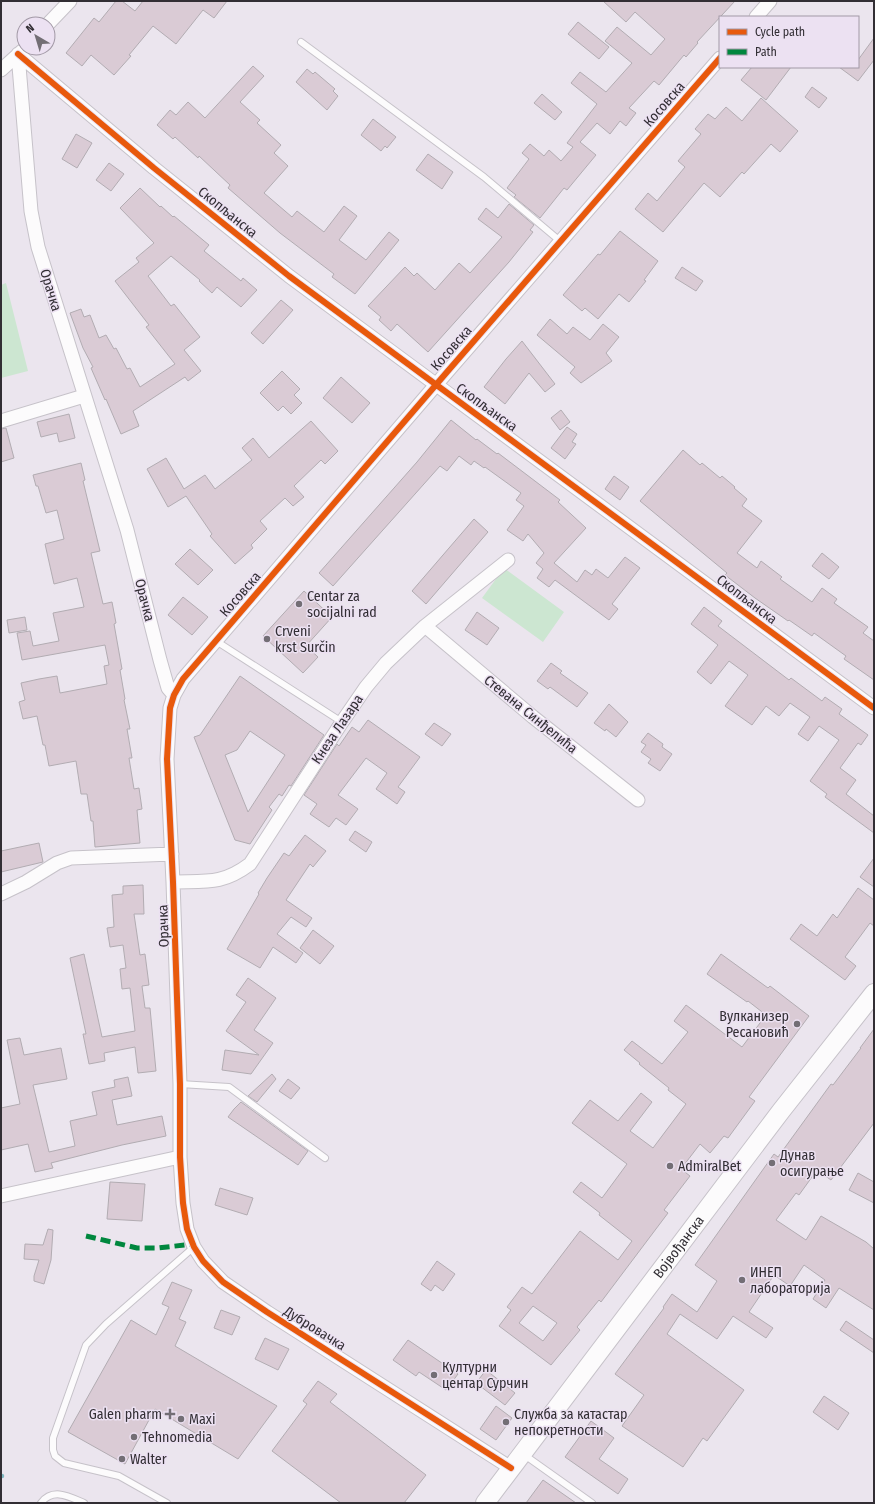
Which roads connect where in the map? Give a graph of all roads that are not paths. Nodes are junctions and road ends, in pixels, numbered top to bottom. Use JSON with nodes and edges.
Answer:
{"nodes":[{"id":1,"x":70,"y":1,"type":"edge"},
{"id":2,"x":770,"y":1,"type":"edge"},
{"id":3,"x":56,"y":16,"type":"edge"},
{"id":4,"x":757,"y":16,"type":"edge"},
{"id":5,"x":301,"y":42,"type":"dead end"},
{"id":6,"x":16,"y":56,"type":"edge"},
{"id":7,"x":17,"y":56,"type":"edge"},
{"id":8,"x":21,"y":56,"type":"edge"},
{"id":9,"x":27,"y":56,"type":"edge"},
{"id":10,"x":719,"y":59,"type":"edge"},
{"id":11,"x":1,"y":70,"type":"edge"},
{"id":12,"x":1,"y":79,"type":"edge"},
{"id":13,"x":560,"y":241,"type":"junction"},
{"id":14,"x":436,"y":384,"type":"junction"},
{"id":15,"x":84,"y":396,"type":"junction"},
{"id":16,"x":1,"y":421,"type":"edge"},
{"id":17,"x":508,"y":560,"type":"dead end"},
{"id":18,"x":425,"y":626,"type":"junction"},
{"id":19,"x":216,"y":641,"type":"junction"},
{"id":20,"x":174,"y":695,"type":"junction"},
{"id":21,"x":874,"y":708,"type":"edge"},
{"id":22,"x":342,"y":722,"type":"junction"},
{"id":23,"x":638,"y":800,"type":"dead end"},
{"id":24,"x":172,"y":854,"type":"junction"},
{"id":25,"x":173,"y":882,"type":"junction"},
{"id":26,"x":1,"y":894,"type":"edge"},
{"id":27,"x":874,"y":993,"type":"edge"},
{"id":28,"x":180,"y":1084,"type":"junction"},
{"id":29,"x":180,"y":1157,"type":"junction"},
{"id":30,"x":325,"y":1158,"type":"dead end"},
{"id":31,"x":1,"y":1196,"type":"edge"},
{"id":32,"x":194,"y":1247,"type":"junction"},
{"id":33,"x":522,"y":1453,"type":"junction"},
{"id":34,"x":511,"y":1468,"type":"junction"},
{"id":35,"x":41,"y":1503,"type":"edge"},
{"id":36,"x":84,"y":1503,"type":"edge"},
{"id":37,"x":167,"y":1503,"type":"edge"},
{"id":38,"x":485,"y":1503,"type":"edge"},
{"id":39,"x":592,"y":1503,"type":"edge"}],
"edges":[{"from":1,"to":3,"type":"street"},
{"from":2,"to":4,"type":"street"},
{"from":5,"to":13,"type":"lane"},
{"from":6,"to":11,"type":"street"},
{"from":7,"to":12,"type":"street"},
{"from":8,"to":15,"type":"street","name":"Орачка"},
{"from":9,"to":14,"type":"street","name":"Скопљанска"},
{"from":10,"to":13,"type":"street","name":"Косовска"},
{"from":13,"to":14,"type":"street","name":"Косовска"},
{"from":14,"to":19,"type":"street","name":"Косовска"},
{"from":14,"to":21,"type":"street","name":"Скопљанска"},
{"from":15,"to":16,"type":"street"},
{"from":15,"to":20,"type":"street","name":"Орачка"},
{"from":17,"to":18,"type":"street","name":"Кнеза Лазара"},
{"from":18,"to":22,"type":"street","name":"Кнеза Лазара"},
{"from":18,"to":23,"type":"street","name":"Стевана Синђелића"},
{"from":19,"to":20,"type":"street","name":"Косовска"},
{"from":19,"to":22,"type":"lane"},
{"from":20,"to":24,"type":"street","name":"Орачка"},
{"from":22,"to":25,"type":"street","name":"Кнеза Лазара"},
{"from":24,"to":25,"type":"street","name":"Орачка"},
{"from":24,"to":26,"type":"street"},
{"from":25,"to":28,"type":"street","name":"Орачка"},
{"from":27,"to":33,"type":"main road","name":"Војвођанска"},
{"from":28,"to":29,"type":"street","name":"Орачка"},
{"from":28,"to":30,"type":"lane"},
{"from":29,"to":31,"type":"street"},
{"from":29,"to":32,"type":"street","name":"Дубровачка"},
{"from":32,"to":34,"type":"street","name":"Дубровачка"},
{"from":32,"to":37,"type":"lane"},
{"from":33,"to":34,"type":"main road","name":"Војвођанска"},
{"from":33,"to":39,"type":"lane"},
{"from":34,"to":38,"type":"main road","name":"Војвођанска"},
{"from":35,"to":36,"type":"lane"}]}
